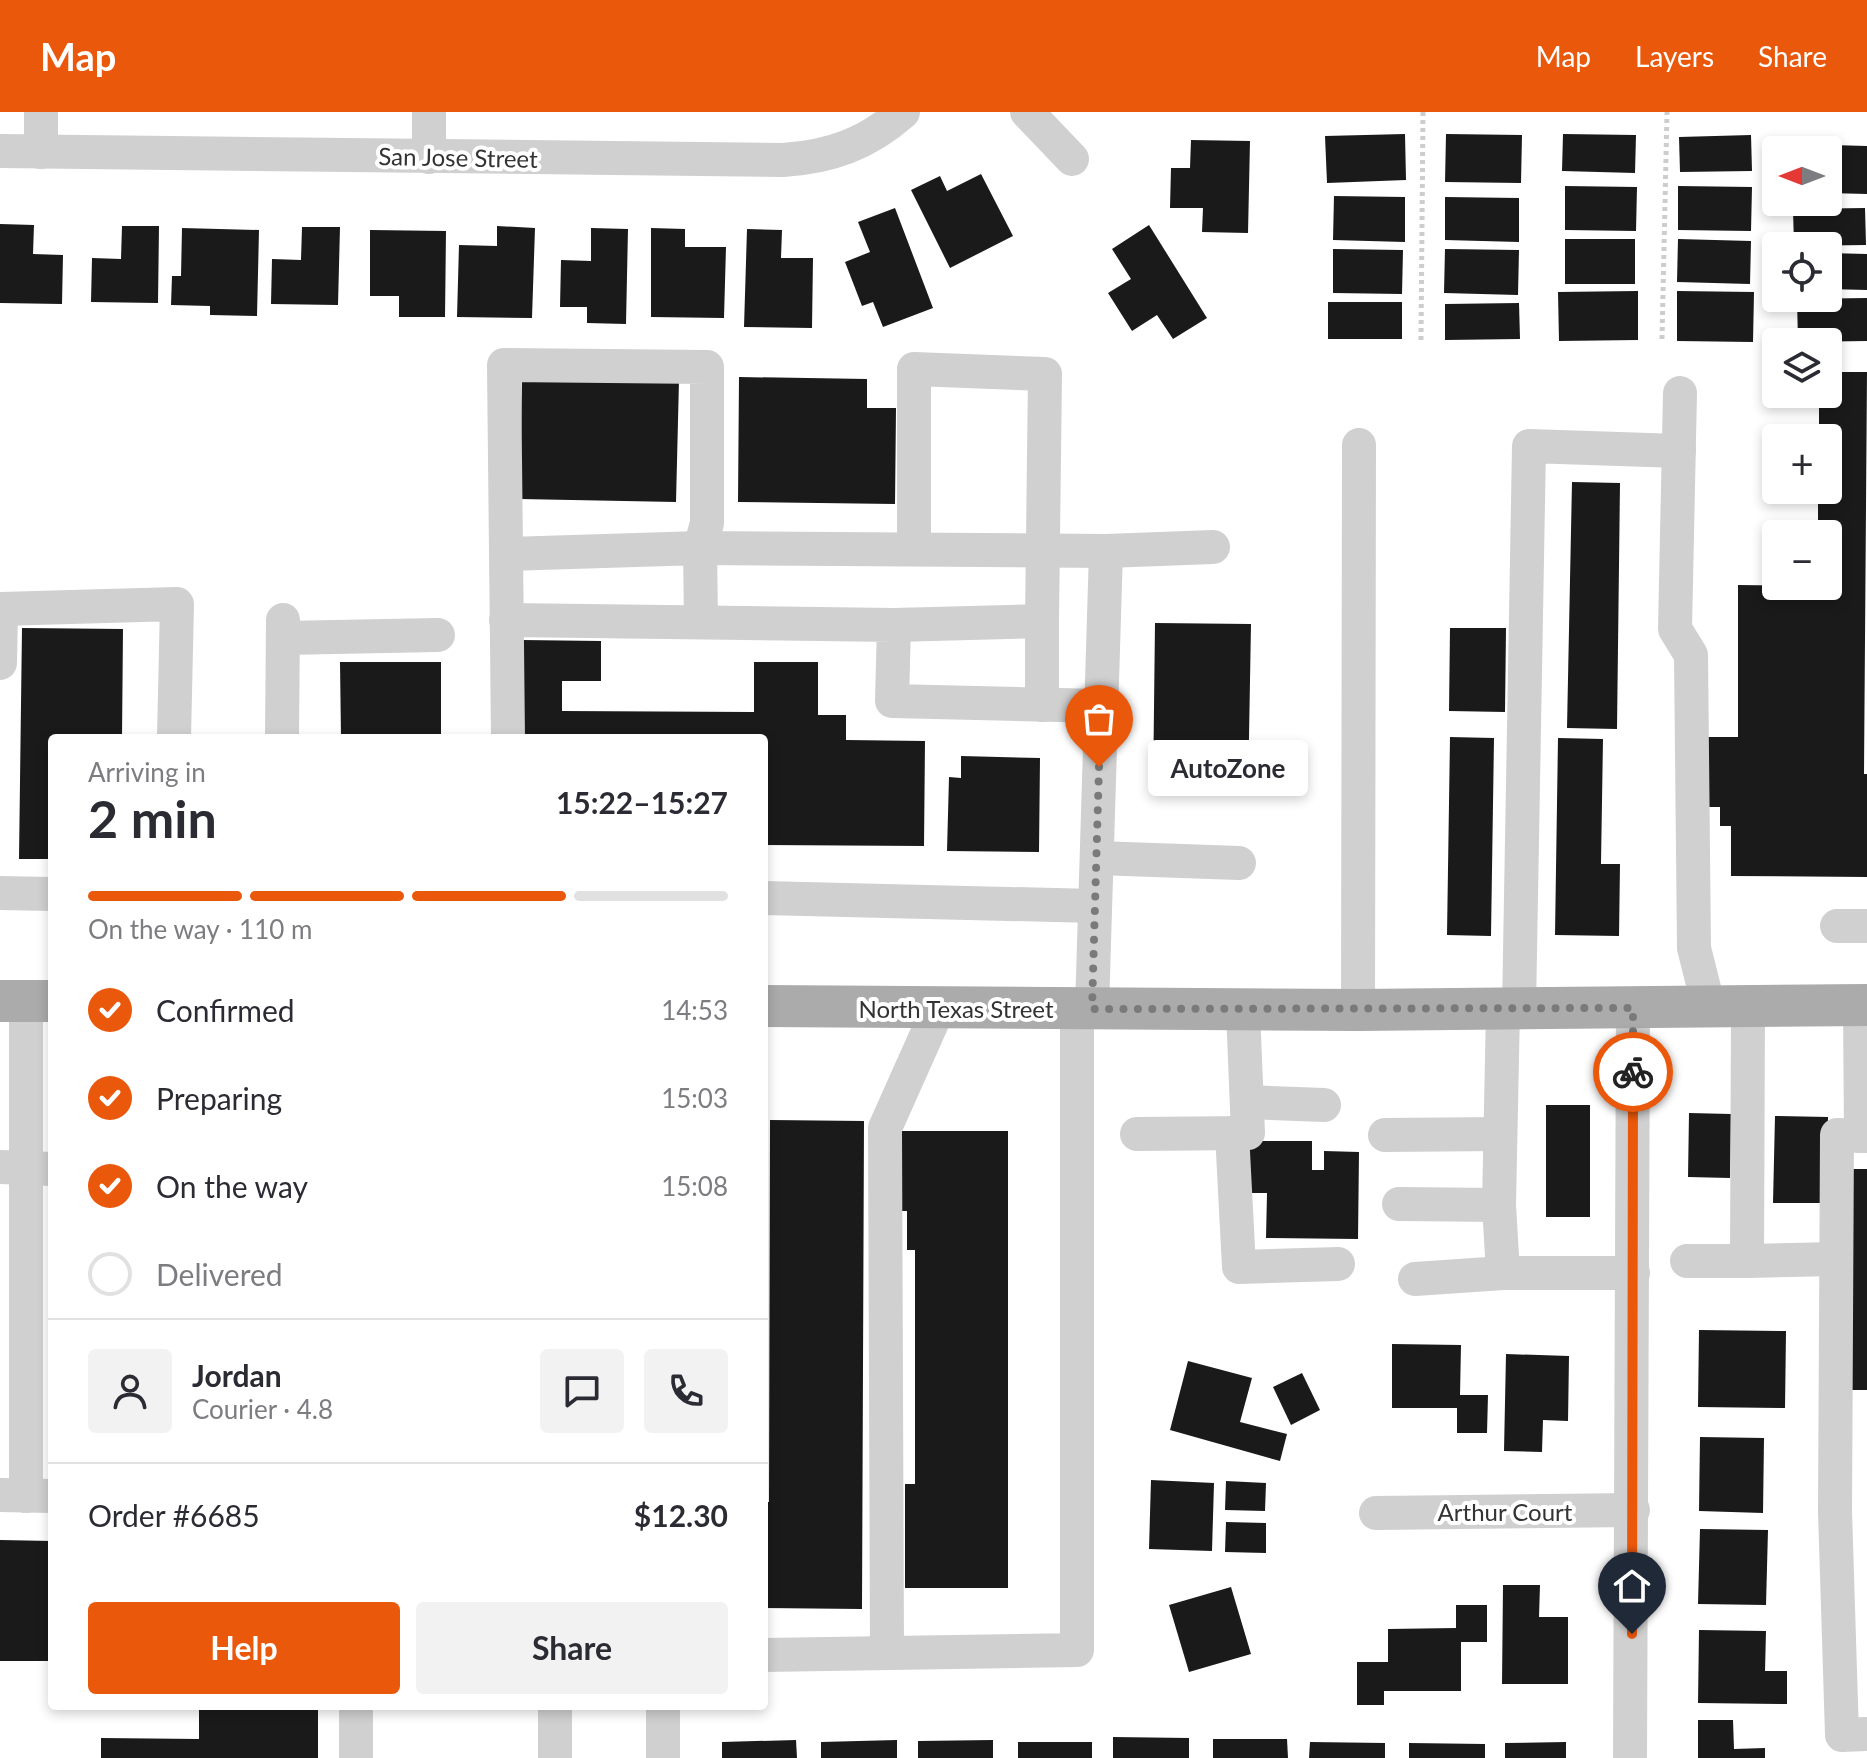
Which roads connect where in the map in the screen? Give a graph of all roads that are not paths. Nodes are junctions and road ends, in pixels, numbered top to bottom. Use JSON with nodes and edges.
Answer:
{"nodes":[{"id":1,"x":41,"y":112,"type":"edge"},
{"id":2,"x":429,"y":112,"type":"edge"},
{"id":3,"x":903,"y":112,"type":"edge"},
{"id":4,"x":1027,"y":112,"type":"edge"},
{"id":5,"x":0,"y":151,"type":"edge"},
{"id":6,"x":41,"y":152,"type":"junction"},
{"id":7,"x":429,"y":157,"type":"junction"},
{"id":8,"x":1072,"y":159,"type":"dead end"},
{"id":9,"x":1680,"y":393,"type":"dead end"},
{"id":10,"x":1359,"y":445,"type":"dead end"},
{"id":11,"x":1679,"y":451,"type":"junction"},
{"id":12,"x":1213,"y":547,"type":"dead end"},
{"id":13,"x":700,"y":548,"type":"junction"},
{"id":14,"x":914,"y":549,"type":"junction"},
{"id":15,"x":1044,"y":551,"type":"junction"},
{"id":16,"x":1106,"y":551,"type":"junction"},
{"id":17,"x":506,"y":554,"type":"junction"},
{"id":18,"x":1,"y":609,"type":"edge"},
{"id":19,"x":506,"y":620,"type":"junction"},
{"id":20,"x":1042,"y":621,"type":"junction"},
{"id":21,"x":701,"y":622,"type":"junction"},
{"id":22,"x":894,"y":625,"type":"junction"},
{"id":23,"x":438,"y":635,"type":"dead end"},
{"id":24,"x":0,"y":663,"type":"edge"},
{"id":25,"x":1042,"y":705,"type":"junction"},
{"id":26,"x":1101,"y":706,"type":"junction"},
{"id":27,"x":174,"y":734,"type":"edge"},
{"id":28,"x":282,"y":734,"type":"edge"},
{"id":29,"x":508,"y":734,"type":"edge"},
{"id":30,"x":1097,"y":858,"type":"junction"},
{"id":31,"x":1239,"y":863,"type":"dead end"},
{"id":32,"x":0,"y":893,"type":"edge"},
{"id":33,"x":48,"y":894,"type":"edge"},
{"id":34,"x":768,"y":898,"type":"edge"},
{"id":35,"x":1095,"y":906,"type":"junction"},
{"id":36,"x":26,"y":1001,"type":"edge"},
{"id":37,"x":1864,"y":1005,"type":"edge"},
{"id":38,"x":768,"y":1006,"type":"edge"},
{"id":39,"x":939,"y":1007,"type":"junction"},
{"id":40,"x":1633,"y":1008,"type":"junction"},
{"id":41,"x":1729,"y":1008,"type":"junction"},
{"id":42,"x":1084,"y":1009,"type":"junction"},
{"id":43,"x":1511,"y":1009,"type":"junction"},
{"id":44,"x":1243,"y":1010,"type":"junction"},
{"id":45,"x":1358,"y":1010,"type":"junction"},
{"id":46,"x":1247,"y":1102,"type":"junction"},
{"id":47,"x":1324,"y":1105,"type":"dead end"},
{"id":48,"x":1232,"y":1133,"type":"junction"},
{"id":49,"x":1137,"y":1134,"type":"dead end"},
{"id":50,"x":1500,"y":1134,"type":"junction"},
{"id":51,"x":1385,"y":1135,"type":"dead end"},
{"id":52,"x":1864,"y":1136,"type":"edge"},
{"id":53,"x":26,"y":1168,"type":"edge"},
{"id":54,"x":1399,"y":1204,"type":"dead end"},
{"id":55,"x":1499,"y":1205,"type":"junction"},
{"id":56,"x":1836,"y":1259,"type":"junction"},
{"id":57,"x":1687,"y":1261,"type":"dead end"},
{"id":58,"x":1747,"y":1261,"type":"junction"},
{"id":59,"x":1338,"y":1264,"type":"dead end"},
{"id":60,"x":1503,"y":1273,"type":"junction"},
{"id":61,"x":1633,"y":1273,"type":"junction"},
{"id":62,"x":1415,"y":1279,"type":"dead end"},
{"id":63,"x":26,"y":1496,"type":"edge"},
{"id":64,"x":1633,"y":1510,"type":"junction"},
{"id":65,"x":1376,"y":1513,"type":"dead end"},
{"id":66,"x":887,"y":1653,"type":"junction"},
{"id":67,"x":768,"y":1655,"type":"edge"},
{"id":68,"x":356,"y":1710,"type":"edge"},
{"id":69,"x":555,"y":1710,"type":"edge"},
{"id":70,"x":663,"y":1710,"type":"edge"},
{"id":71,"x":1867,"y":1734,"type":"edge"},
{"id":72,"x":356,"y":1758,"type":"edge"},
{"id":73,"x":555,"y":1758,"type":"edge"},
{"id":74,"x":663,"y":1758,"type":"edge"},
{"id":75,"x":1630,"y":1758,"type":"edge"}],
"edges":[{"from":1,"to":6,"type":"street"},
{"from":2,"to":7,"type":"street"},
{"from":3,"to":7,"type":"street","name":"San Jose Street"},
{"from":4,"to":8,"type":"street"},
{"from":5,"to":6,"type":"street","name":"San Jose Street"},
{"from":6,"to":7,"type":"street","name":"San Jose Street"},
{"from":9,"to":11,"type":"street"},
{"from":10,"to":45,"type":"street"},
{"from":11,"to":41,"type":"street"},
{"from":11,"to":43,"type":"street"},
{"from":12,"to":16,"type":"street"},
{"from":13,"to":14,"type":"street"},
{"from":13,"to":17,"type":"street"},
{"from":13,"to":17,"type":"street"},
{"from":13,"to":21,"type":"street"},
{"from":14,"to":15,"type":"street"},
{"from":14,"to":15,"type":"street"},
{"from":15,"to":16,"type":"street"},
{"from":15,"to":20,"type":"street"},
{"from":16,"to":26,"type":"street"},
{"from":17,"to":19,"type":"street"},
{"from":18,"to":24,"type":"street"},
{"from":18,"to":27,"type":"street"},
{"from":19,"to":21,"type":"street"},
{"from":19,"to":29,"type":"street"},
{"from":20,"to":22,"type":"street"},
{"from":20,"to":25,"type":"street"},
{"from":21,"to":22,"type":"street"},
{"from":22,"to":25,"type":"street"},
{"from":23,"to":28,"type":"street"},
{"from":25,"to":26,"type":"street"},
{"from":26,"to":30,"type":"street"},
{"from":30,"to":31,"type":"street"},
{"from":30,"to":35,"type":"street"},
{"from":32,"to":33,"type":"street"},
{"from":34,"to":35,"type":"street"},
{"from":35,"to":42,"type":"street"},
{"from":36,"to":53,"type":"street"},
{"from":37,"to":41,"type":"main road","name":"North Texas Street"},
{"from":37,"to":52,"type":"street"},
{"from":38,"to":39,"type":"main road","name":"North Texas Street"},
{"from":39,"to":42,"type":"main road","name":"North Texas Street"},
{"from":39,"to":66,"type":"street"},
{"from":40,"to":41,"type":"main road","name":"North Texas Street"},
{"from":40,"to":43,"type":"main road","name":"North Texas Street"},
{"from":40,"to":61,"type":"street"},
{"from":41,"to":58,"type":"street"},
{"from":42,"to":44,"type":"main road","name":"North Texas Street"},
{"from":42,"to":66,"type":"street"},
{"from":43,"to":45,"type":"main road","name":"North Texas Street"},
{"from":43,"to":50,"type":"street"},
{"from":44,"to":45,"type":"main road","name":"North Texas Street"},
{"from":44,"to":46,"type":"street"},
{"from":46,"to":47,"type":"street"},
{"from":46,"to":48,"type":"street"},
{"from":48,"to":49,"type":"street"},
{"from":48,"to":59,"type":"street"},
{"from":50,"to":51,"type":"street"},
{"from":50,"to":55,"type":"street"},
{"from":52,"to":56,"type":"street"},
{"from":53,"to":63,"type":"street"},
{"from":54,"to":55,"type":"street"},
{"from":55,"to":60,"type":"street"},
{"from":56,"to":58,"type":"street"},
{"from":56,"to":71,"type":"street"},
{"from":57,"to":58,"type":"street"},
{"from":60,"to":61,"type":"street"},
{"from":60,"to":62,"type":"street"},
{"from":61,"to":64,"type":"street"},
{"from":64,"to":65,"type":"street","name":"Arthur Court"},
{"from":64,"to":75,"type":"street"},
{"from":66,"to":67,"type":"street"},
{"from":68,"to":72,"type":"street"},
{"from":69,"to":73,"type":"street"},
{"from":70,"to":74,"type":"street"}]}
